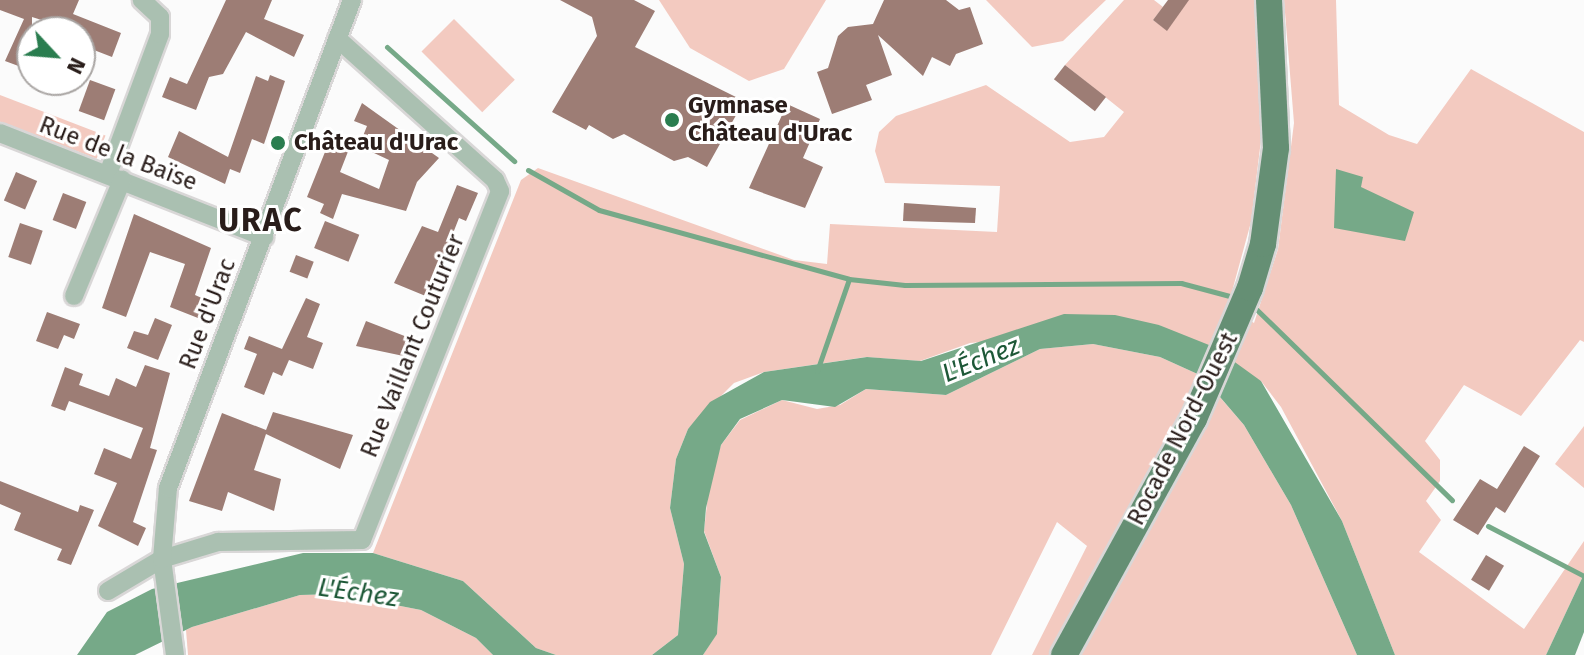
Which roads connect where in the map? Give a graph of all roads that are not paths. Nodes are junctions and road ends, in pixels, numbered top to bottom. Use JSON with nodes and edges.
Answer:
{"nodes":[{"id":1,"x":142,"y":0,"type":"edge"},
{"id":2,"x":352,"y":0,"type":"edge"},
{"id":3,"x":1269,"y":0,"type":"edge"},
{"id":4,"x":337,"y":38,"type":"junction"},
{"id":5,"x":0,"y":133,"type":"edge"},
{"id":6,"x":115,"y":177,"type":"junction"},
{"id":7,"x":264,"y":237,"type":"junction"},
{"id":8,"x":74,"y":296,"type":"dead end"},
{"id":9,"x":163,"y":565,"type":"junction"},
{"id":10,"x":108,"y":591,"type":"dead end"},
{"id":11,"x":174,"y":654,"type":"edge"},
{"id":12,"x":1064,"y":655,"type":"edge"}],
"edges":[{"from":1,"to":6,"type":"street"},
{"from":2,"to":4,"type":"street","name":"Rue d'Urac"},
{"from":3,"to":12,"type":"main road","name":"Rocade Nord-Ouest"},
{"from":4,"to":7,"type":"street","name":"Rue d'Urac"},
{"from":4,"to":9,"type":"street","name":"Rue Vaillant Couturier"},
{"from":5,"to":6,"type":"street","name":"Rue de la Baïse"},
{"from":6,"to":7,"type":"street","name":"Rue de la Baïse"},
{"from":6,"to":8,"type":"street"},
{"from":7,"to":9,"type":"street","name":"Rue d'Urac"},
{"from":9,"to":10,"type":"street"},
{"from":9,"to":11,"type":"street","name":"Rue d'Urac"}]}
